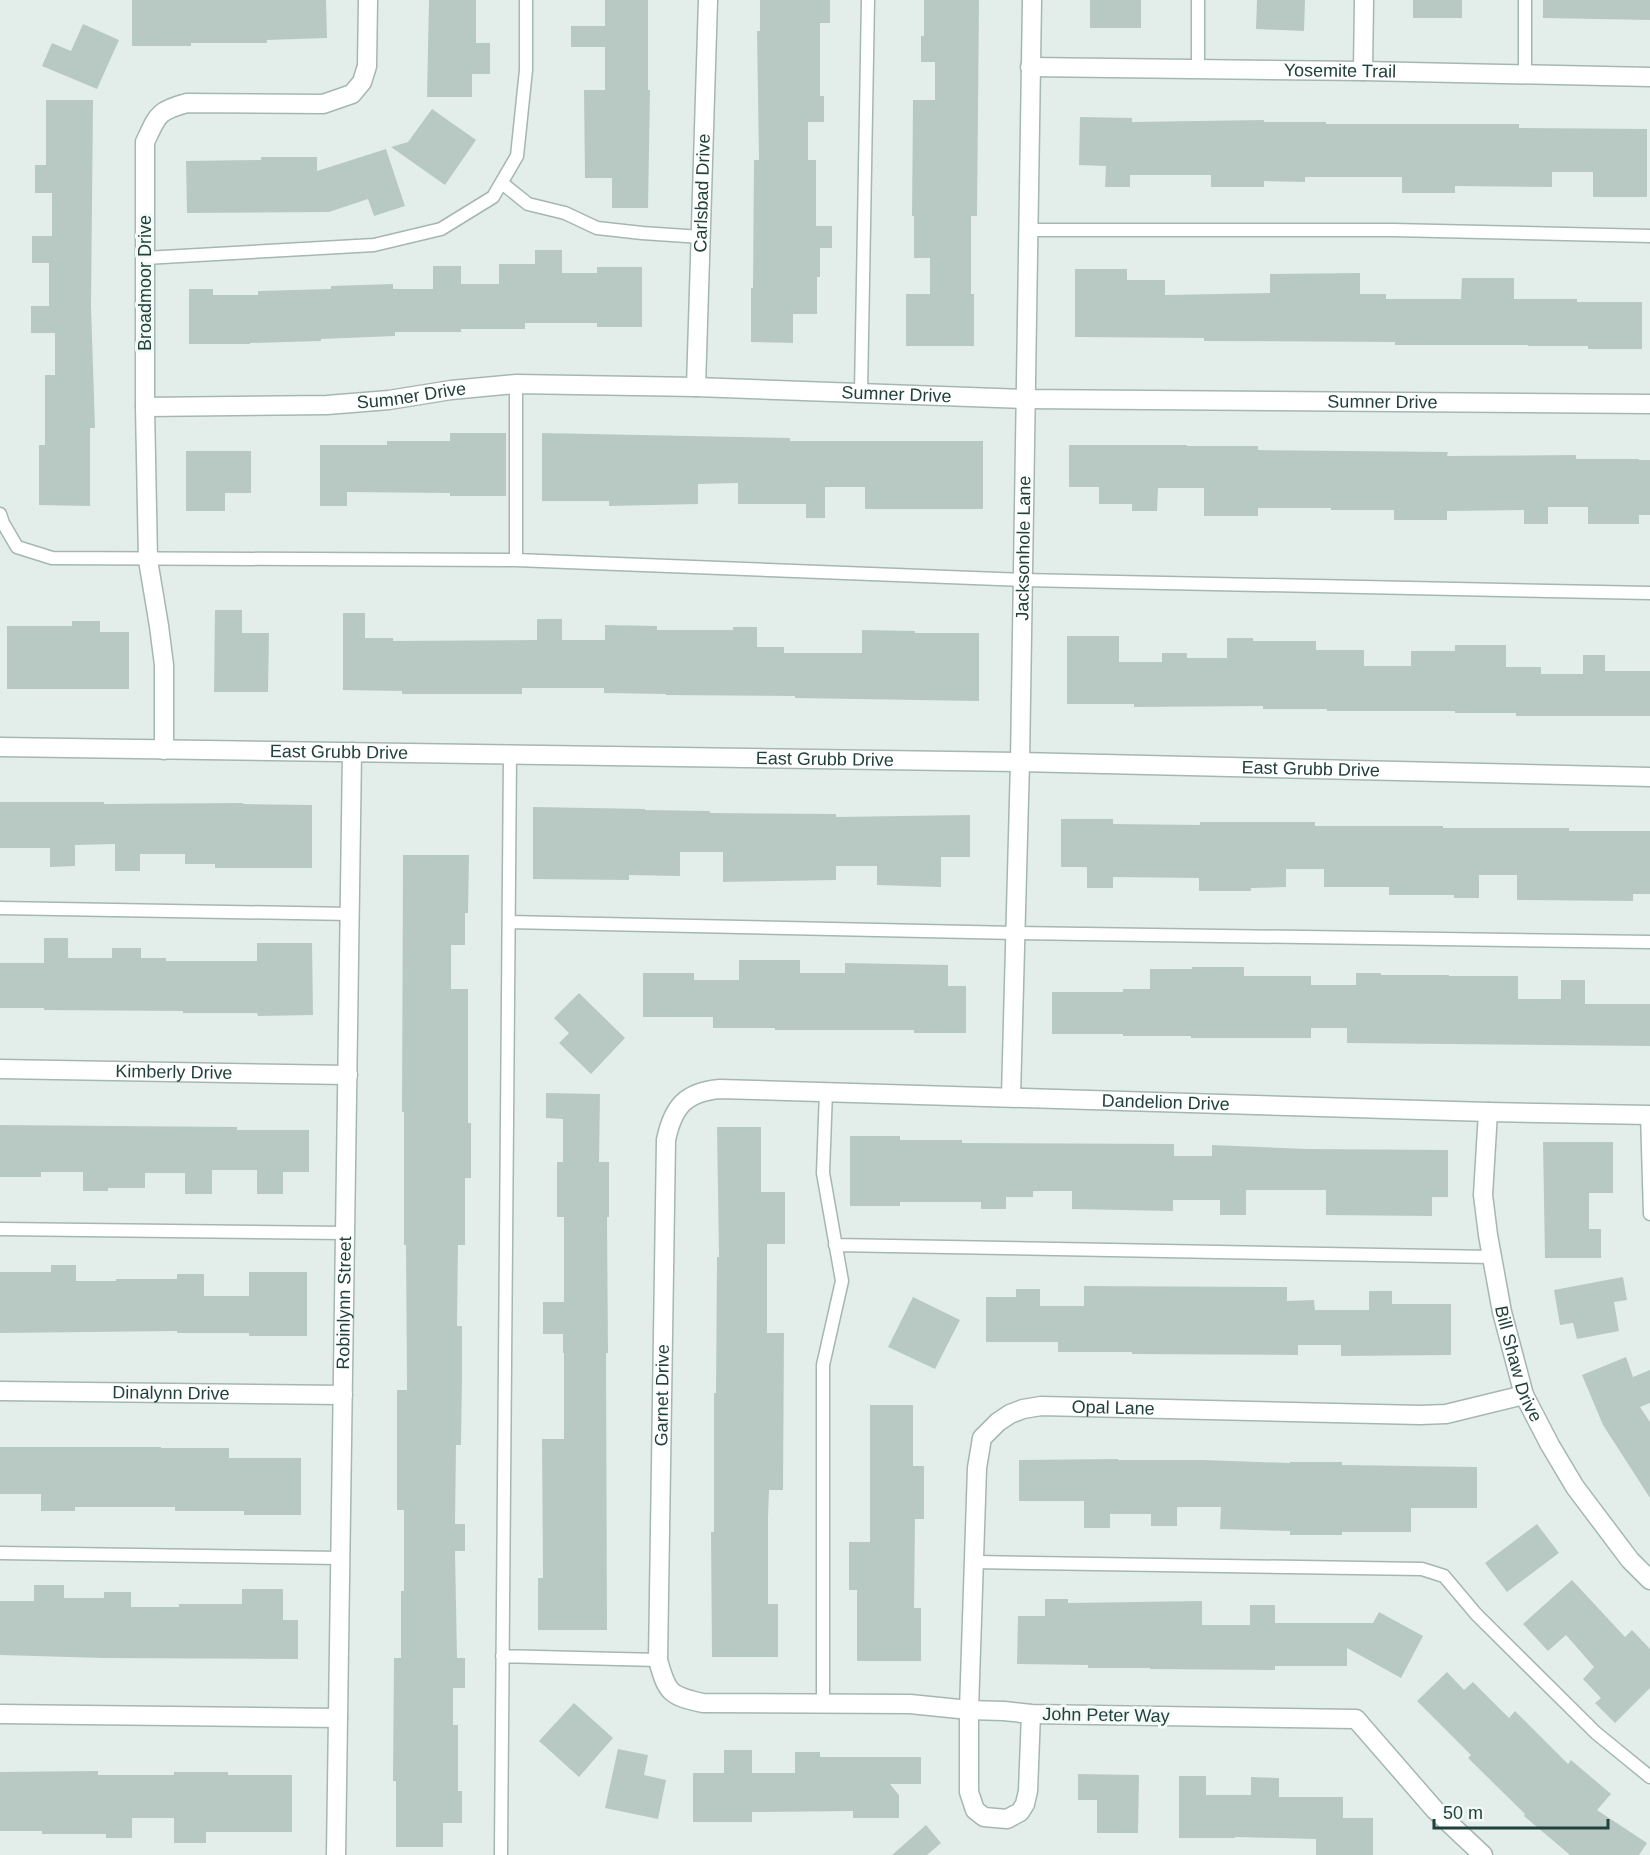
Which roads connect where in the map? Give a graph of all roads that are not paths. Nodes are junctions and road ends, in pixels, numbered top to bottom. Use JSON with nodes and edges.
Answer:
{"nodes":[{"id":1,"x":368,"y":0,"type":"edge"},
{"id":2,"x":526,"y":0,"type":"edge"},
{"id":3,"x":708,"y":0,"type":"edge"},
{"id":4,"x":868,"y":0,"type":"edge"},
{"id":5,"x":1032,"y":0,"type":"edge"},
{"id":6,"x":1198,"y":0,"type":"edge"},
{"id":7,"x":1364,"y":0,"type":"edge"},
{"id":8,"x":1525,"y":0,"type":"edge"},
{"id":9,"x":1030,"y":67,"type":"junction"},
{"id":10,"x":1198,"y":69,"type":"junction"},
{"id":11,"x":1363,"y":71,"type":"junction"},
{"id":12,"x":1525,"y":74,"type":"junction"},
{"id":13,"x":1650,"y":77,"type":"edge"},
{"id":14,"x":501,"y":183,"type":"junction"},
{"id":15,"x":1028,"y":230,"type":"junction"},
{"id":16,"x":1650,"y":236,"type":"edge"},
{"id":17,"x":700,"y":237,"type":"junction"},
{"id":18,"x":145,"y":258,"type":"junction"},
{"id":19,"x":516,"y":384,"type":"junction"},
{"id":20,"x":696,"y":387,"type":"junction"},
{"id":21,"x":861,"y":393,"type":"junction"},
{"id":22,"x":1026,"y":399,"type":"junction"},
{"id":23,"x":1650,"y":404,"type":"edge"},
{"id":24,"x":145,"y":407,"type":"junction"},
{"id":25,"x":0,"y":514,"type":"edge"},
{"id":26,"x":148,"y":560,"type":"junction"},
{"id":27,"x":516,"y":560,"type":"junction"},
{"id":28,"x":1023,"y":580,"type":"junction"},
{"id":29,"x":1650,"y":593,"type":"edge"},
{"id":30,"x":0,"y":747,"type":"edge"},
{"id":31,"x":164,"y":750,"type":"junction"},
{"id":32,"x":352,"y":752,"type":"junction"},
{"id":33,"x":510,"y":755,"type":"junction"},
{"id":34,"x":1020,"y":762,"type":"junction"},
{"id":35,"x":1650,"y":777,"type":"edge"},
{"id":36,"x":0,"y":908,"type":"edge"},
{"id":37,"x":350,"y":914,"type":"junction"},
{"id":38,"x":509,"y":922,"type":"junction"},
{"id":39,"x":1016,"y":933,"type":"junction"},
{"id":40,"x":1650,"y":942,"type":"edge"},
{"id":41,"x":0,"y":1069,"type":"edge"},
{"id":42,"x":348,"y":1075,"type":"junction"},
{"id":43,"x":826,"y":1091,"type":"junction"},
{"id":44,"x":1011,"y":1096,"type":"junction"},
{"id":45,"x":684,"y":1099,"type":"joint"},
{"id":46,"x":1488,"y":1112,"type":"junction"},
{"id":47,"x":1648,"y":1114,"type":"edge"},
{"id":48,"x":1650,"y":1214,"type":"edge"},
{"id":49,"x":0,"y":1229,"type":"edge"},
{"id":50,"x":345,"y":1233,"type":"junction"},
{"id":51,"x":835,"y":1245,"type":"junction"},
{"id":52,"x":1492,"y":1257,"type":"junction"},
{"id":53,"x":0,"y":1391,"type":"edge"},
{"id":54,"x":343,"y":1395,"type":"junction"},
{"id":55,"x":1524,"y":1395,"type":"junction"},
{"id":56,"x":0,"y":1553,"type":"edge"},
{"id":57,"x":340,"y":1558,"type":"junction"},
{"id":58,"x":974,"y":1562,"type":"junction"},
{"id":59,"x":1650,"y":1580,"type":"edge"},
{"id":60,"x":502,"y":1656,"type":"junction"},
{"id":61,"x":658,"y":1660,"type":"junction"},
{"id":62,"x":672,"y":1694,"type":"joint"},
{"id":63,"x":822,"y":1704,"type":"junction"},
{"id":64,"x":969,"y":1710,"type":"junction"},
{"id":65,"x":0,"y":1714,"type":"edge"},
{"id":66,"x":1031,"y":1714,"type":"junction"},
{"id":67,"x":338,"y":1718,"type":"junction"},
{"id":68,"x":1650,"y":1777,"type":"edge"},
{"id":69,"x":336,"y":1855,"type":"edge"},
{"id":70,"x":501,"y":1855,"type":"edge"},
{"id":71,"x":1483,"y":1855,"type":"edge"}],
"edges":[{"from":1,"to":18,"type":"street","name":"Broadmoor Drive"},
{"from":2,"to":14,"type":"lane"},
{"from":3,"to":17,"type":"street","name":"Carlsbad Drive"},
{"from":4,"to":21,"type":"lane"},
{"from":5,"to":9,"type":"street","name":"Jacksonhole Lane"},
{"from":6,"to":10,"type":"lane"},
{"from":7,"to":11,"type":"street"},
{"from":8,"to":12,"type":"lane"},
{"from":9,"to":10,"type":"street","name":"Yosemite Trail"},
{"from":9,"to":15,"type":"street","name":"Jacksonhole Lane"},
{"from":10,"to":11,"type":"street","name":"Yosemite Trail"},
{"from":11,"to":12,"type":"street","name":"Yosemite Trail"},
{"from":12,"to":13,"type":"street","name":"Yosemite Trail"},
{"from":14,"to":17,"type":"lane"},
{"from":14,"to":18,"type":"lane"},
{"from":15,"to":16,"type":"lane"},
{"from":15,"to":22,"type":"street","name":"Jacksonhole Lane"},
{"from":17,"to":20,"type":"street","name":"Carlsbad Drive"},
{"from":18,"to":24,"type":"street","name":"Broadmoor Drive"},
{"from":19,"to":20,"type":"street","name":"Sumner Drive"},
{"from":19,"to":24,"type":"street","name":"Sumner Drive"},
{"from":19,"to":27,"type":"lane"},
{"from":20,"to":21,"type":"street","name":"Sumner Drive"},
{"from":21,"to":22,"type":"street","name":"Sumner Drive"},
{"from":22,"to":23,"type":"street","name":"Sumner Drive"},
{"from":22,"to":28,"type":"street","name":"Jacksonhole Lane"},
{"from":24,"to":26,"type":"street","name":"Broadmoor Drive"},
{"from":25,"to":26,"type":"lane"},
{"from":26,"to":27,"type":"lane"},
{"from":26,"to":31,"type":"street","name":"Broadmoor Drive"},
{"from":27,"to":28,"type":"lane"},
{"from":28,"to":29,"type":"lane"},
{"from":28,"to":34,"type":"street","name":"Jacksonhole Lane"},
{"from":30,"to":31,"type":"street","name":"East Grubb Drive"},
{"from":31,"to":32,"type":"street","name":"East Grubb Drive"},
{"from":32,"to":33,"type":"street","name":"East Grubb Drive"},
{"from":32,"to":37,"type":"street","name":"Robinlynn Street"},
{"from":33,"to":34,"type":"street","name":"East Grubb Drive"},
{"from":33,"to":38,"type":"lane"},
{"from":34,"to":35,"type":"street","name":"East Grubb Drive"},
{"from":34,"to":39,"type":"street","name":"Jacksonhole Lane"},
{"from":36,"to":37,"type":"lane"},
{"from":37,"to":42,"type":"street","name":"Robinlynn Street"},
{"from":38,"to":39,"type":"lane"},
{"from":38,"to":60,"type":"lane"},
{"from":39,"to":40,"type":"lane"},
{"from":39,"to":44,"type":"street","name":"Jacksonhole Lane"},
{"from":41,"to":42,"type":"street","name":"Kimberly Drive"},
{"from":42,"to":50,"type":"street","name":"Robinlynn Street"},
{"from":43,"to":44,"type":"street","name":"Dandelion Drive"},
{"from":43,"to":45,"type":"street","name":"Dandelion Drive"},
{"from":43,"to":51,"type":"lane"},
{"from":44,"to":46,"type":"street","name":"Dandelion Drive"},
{"from":45,"to":61,"type":"street","name":"Garnet Drive"},
{"from":46,"to":47,"type":"street","name":"Dandelion Drive"},
{"from":46,"to":52,"type":"street","name":"Bill Shaw Drive"},
{"from":47,"to":48,"type":"lane"},
{"from":49,"to":50,"type":"lane"},
{"from":50,"to":54,"type":"street","name":"Robinlynn Street"},
{"from":51,"to":52,"type":"lane"},
{"from":51,"to":63,"type":"lane"},
{"from":52,"to":55,"type":"street","name":"Bill Shaw Drive"},
{"from":53,"to":54,"type":"street","name":"Dinalynn Drive"},
{"from":54,"to":57,"type":"street","name":"Robinlynn Street"},
{"from":55,"to":58,"type":"street","name":"Opal Lane"},
{"from":55,"to":59,"type":"street","name":"Bill Shaw Drive"},
{"from":56,"to":57,"type":"lane"},
{"from":57,"to":67,"type":"street","name":"Robinlynn Street"},
{"from":58,"to":64,"type":"street","name":"Opal Lane"},
{"from":58,"to":68,"type":"lane"},
{"from":60,"to":61,"type":"lane"},
{"from":60,"to":70,"type":"lane"},
{"from":61,"to":62,"type":"street","name":"Garnet Drive"},
{"from":62,"to":63,"type":"street","name":"John Peter Way"},
{"from":63,"to":64,"type":"street","name":"John Peter Way"},
{"from":64,"to":66,"type":"street","name":"John Peter Way"},
{"from":64,"to":66,"type":"street","name":"Opal Lane"},
{"from":65,"to":67,"type":"street"},
{"from":66,"to":71,"type":"street","name":"John Peter Way"},
{"from":67,"to":69,"type":"street","name":"Robinlynn Street"}]}
